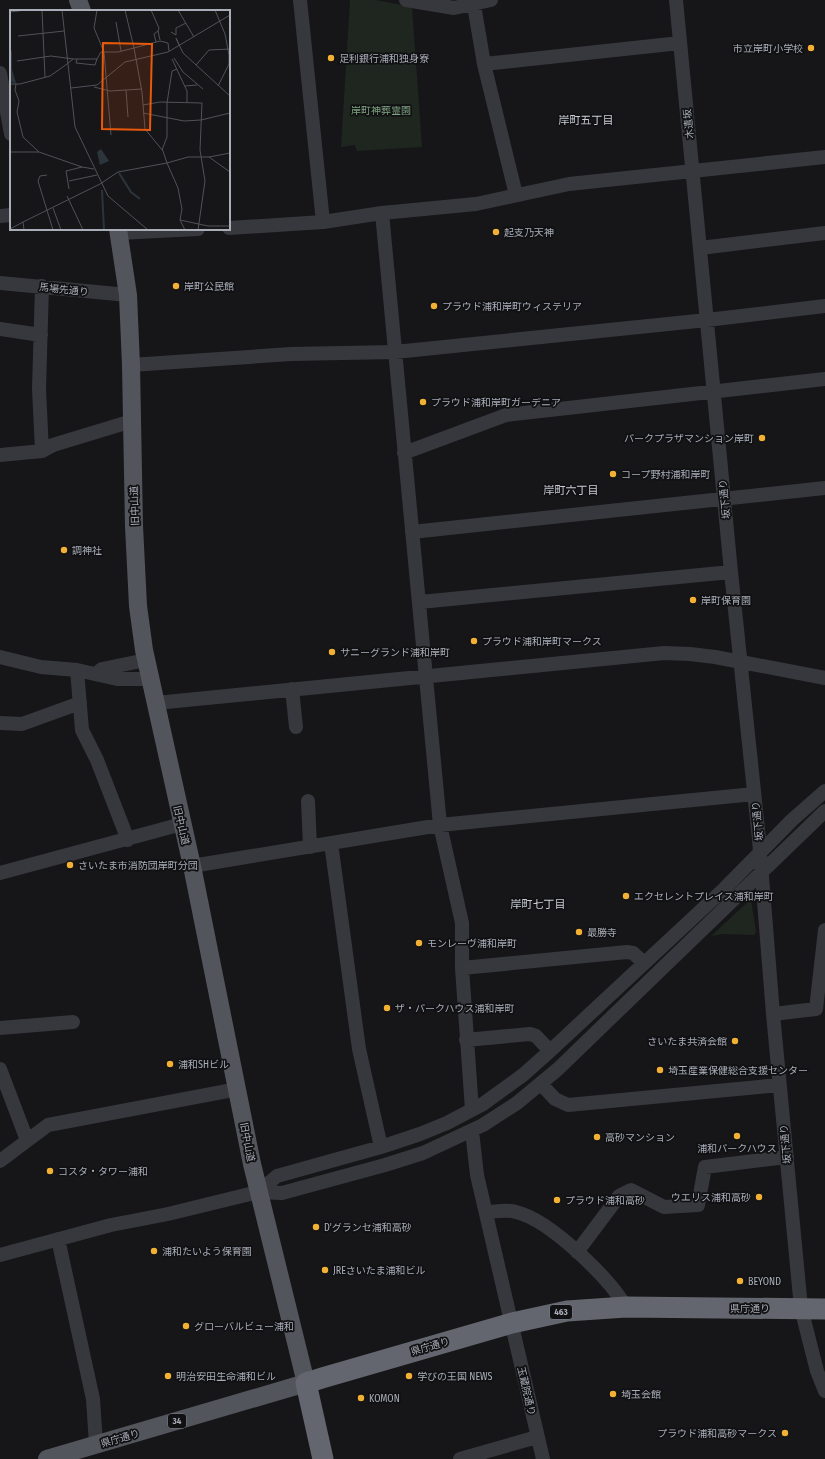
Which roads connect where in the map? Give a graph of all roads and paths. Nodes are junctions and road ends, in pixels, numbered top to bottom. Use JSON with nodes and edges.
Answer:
{"nodes":[{"id":1,"x":78,"y":0,"type":"edge"},
{"id":2,"x":300,"y":0,"type":"edge"},
{"id":3,"x":406,"y":0,"type":"edge"},
{"id":4,"x":491,"y":0,"type":"edge"},
{"id":5,"x":676,"y":0,"type":"edge"},
{"id":6,"x":474,"y":5,"type":"junction"},
{"id":7,"x":82,"y":10,"type":"edge"},
{"id":8,"x":680,"y":44,"type":"junction"},
{"id":9,"x":484,"y":64,"type":"junction"},
{"id":10,"x":0,"y":73,"type":"edge"},
{"id":11,"x":2,"y":92,"type":"edge"},
{"id":12,"x":10,"y":129,"type":"edge"},
{"id":13,"x":825,"y":157,"type":"edge"},
{"id":14,"x":693,"y":171,"type":"junction"},
{"id":15,"x":516,"y":195,"type":"junction"},
{"id":16,"x":382,"y":213,"type":"junction"},
{"id":17,"x":10,"y":215,"type":"edge"},
{"id":18,"x":0,"y":216,"type":"edge"},
{"id":19,"x":323,"y":222,"type":"junction"},
{"id":20,"x":230,"y":228,"type":"edge"},
{"id":21,"x":158,"y":230,"type":"edge"},
{"id":22,"x":118,"y":231,"type":"edge"},
{"id":23,"x":825,"y":234,"type":"edge"},
{"id":24,"x":700,"y":248,"type":"junction"},
{"id":25,"x":0,"y":282,"type":"edge"},
{"id":26,"x":42,"y":286,"type":"junction"},
{"id":27,"x":128,"y":295,"type":"junction"},
{"id":28,"x":825,"y":306,"type":"edge"},
{"id":29,"x":707,"y":320,"type":"junction"},
{"id":30,"x":0,"y":329,"type":"edge"},
{"id":31,"x":41,"y":335,"type":"junction"},
{"id":32,"x":395,"y":352,"type":"junction"},
{"id":33,"x":131,"y":365,"type":"junction"},
{"id":34,"x":825,"y":379,"type":"edge"},
{"id":35,"x":714,"y":391,"type":"junction"},
{"id":36,"x":132,"y":421,"type":"junction"},
{"id":37,"x":42,"y":451,"type":"junction"},
{"id":38,"x":404,"y":453,"type":"junction"},
{"id":39,"x":0,"y":455,"type":"edge"},
{"id":40,"x":825,"y":488,"type":"edge"},
{"id":41,"x":724,"y":497,"type":"junction"},
{"id":42,"x":412,"y":532,"type":"junction"},
{"id":43,"x":731,"y":572,"type":"junction"},
{"id":44,"x":420,"y":602,"type":"junction"},
{"id":45,"x":0,"y":657,"type":"edge"},
{"id":46,"x":146,"y":660,"type":"junction"},
{"id":47,"x":740,"y":663,"type":"junction"},
{"id":48,"x":77,"y":670,"type":"junction"},
{"id":49,"x":96,"y":674,"type":"junction"},
{"id":50,"x":426,"y":676,"type":"junction"},
{"id":51,"x":825,"y":678,"type":"edge"},
{"id":52,"x":150,"y":679,"type":"junction"},
{"id":53,"x":292,"y":689,"type":"junction"},
{"id":54,"x":80,"y":703,"type":"junction"},
{"id":55,"x":156,"y":703,"type":"junction"},
{"id":56,"x":0,"y":723,"type":"edge"},
{"id":57,"x":296,"y":727,"type":"dead end"},
{"id":58,"x":825,"y":791,"type":"edge"},
{"id":59,"x":754,"y":794,"type":"junction"},
{"id":60,"x":308,"y":802,"type":"dead end"},
{"id":61,"x":824,"y":813,"type":"edge"},
{"id":62,"x":182,"y":824,"type":"junction"},
{"id":63,"x":440,"y":825,"type":"junction"},
{"id":64,"x":128,"y":840,"type":"junction"},
{"id":65,"x":331,"y":844,"type":"junction"},
{"id":66,"x":310,"y":847,"type":"junction"},
{"id":67,"x":760,"y":854,"type":"junction"},
{"id":68,"x":192,"y":866,"type":"junction"},
{"id":69,"x":761,"y":871,"type":"junction"},
{"id":70,"x":0,"y":873,"type":"edge"},
{"id":71,"x":825,"y":930,"type":"edge"},
{"id":72,"x":644,"y":963,"type":"junction"},
{"id":73,"x":462,"y":968,"type":"junction"},
{"id":74,"x":773,"y":1014,"type":"junction"},
{"id":75,"x":73,"y":1022,"type":"dead end"},
{"id":76,"x":0,"y":1028,"type":"edge"},
{"id":77,"x":466,"y":1040,"type":"junction"},
{"id":78,"x":550,"y":1051,"type":"junction"},
{"id":79,"x":0,"y":1069,"type":"edge"},
{"id":80,"x":541,"y":1084,"type":"junction"},
{"id":81,"x":779,"y":1085,"type":"junction"},
{"id":82,"x":238,"y":1089,"type":"junction"},
{"id":83,"x":472,"y":1110,"type":"junction"},
{"id":84,"x":472,"y":1130,"type":"junction"},
{"id":85,"x":27,"y":1140,"type":"junction"},
{"id":86,"x":381,"y":1147,"type":"junction"},
{"id":87,"x":787,"y":1157,"type":"junction"},
{"id":88,"x":0,"y":1161,"type":"edge"},
{"id":89,"x":258,"y":1192,"type":"junction"},
{"id":90,"x":486,"y":1212,"type":"junction"},
{"id":91,"x":58,"y":1239,"type":"junction"},
{"id":92,"x":577,"y":1252,"type":"junction"},
{"id":93,"x":0,"y":1255,"type":"edge"},
{"id":94,"x":626,"y":1307,"type":"junction"},
{"id":95,"x":801,"y":1308,"type":"junction"},
{"id":96,"x":825,"y":1309,"type":"edge"},
{"id":97,"x":512,"y":1323,"type":"junction"},
{"id":98,"x":306,"y":1383,"type":"junction"},
{"id":99,"x":825,"y":1392,"type":"edge"},
{"id":100,"x":537,"y":1437,"type":"junction"},
{"id":101,"x":87,"y":1451,"type":"edge"},
{"id":102,"x":465,"y":1458,"type":"edge"},
{"id":103,"x":48,"y":1459,"type":"edge"},
{"id":104,"x":323,"y":1459,"type":"edge"},
{"id":105,"x":543,"y":1459,"type":"edge"}],
"edges":[{"from":1,"to":7,"type":"main road"},
{"from":2,"to":19,"type":"street"},
{"from":3,"to":6,"type":"street"},
{"from":4,"to":6,"type":"street"},
{"from":5,"to":8,"type":"street","name":"木遣坂"},
{"from":6,"to":9,"type":"street"},
{"from":8,"to":9,"type":"street"},
{"from":8,"to":14,"type":"street","name":"木遣坂"},
{"from":9,"to":15,"type":"street"},
{"from":10,"to":11,"type":"street"},
{"from":11,"to":12,"type":"street"},
{"from":13,"to":14,"type":"street"},
{"from":14,"to":15,"type":"street"},
{"from":14,"to":24,"type":"street","name":"木遣坂"},
{"from":15,"to":16,"type":"street"},
{"from":16,"to":19,"type":"street"},
{"from":16,"to":32,"type":"street"},
{"from":17,"to":18,"type":"street"},
{"from":19,"to":20,"type":"street"},
{"from":21,"to":22,"type":"street"},
{"from":22,"to":27,"type":"main road","name":"旧中山道"},
{"from":23,"to":24,"type":"street"},
{"from":24,"to":29,"type":"street","name":"坂下通り"},
{"from":25,"to":26,"type":"street","name":"馬場先通り"},
{"from":26,"to":27,"type":"street","name":"馬場先通り"},
{"from":26,"to":31,"type":"street"},
{"from":27,"to":33,"type":"main road","name":"旧中山道"},
{"from":28,"to":29,"type":"street"},
{"from":29,"to":32,"type":"street"},
{"from":29,"to":35,"type":"street","name":"坂下通り"},
{"from":30,"to":31,"type":"street"},
{"from":31,"to":37,"type":"street"},
{"from":32,"to":33,"type":"street"},
{"from":32,"to":38,"type":"street"},
{"from":33,"to":36,"type":"main road","name":"旧中山道"},
{"from":34,"to":35,"type":"street"},
{"from":35,"to":38,"type":"street"},
{"from":35,"to":41,"type":"street","name":"坂下通り"},
{"from":36,"to":37,"type":"street"},
{"from":36,"to":46,"type":"main road","name":"旧中山道"},
{"from":37,"to":39,"type":"street"},
{"from":38,"to":42,"type":"street"},
{"from":40,"to":41,"type":"street"},
{"from":41,"to":42,"type":"street"},
{"from":41,"to":43,"type":"street","name":"坂下通り"},
{"from":42,"to":44,"type":"street"},
{"from":43,"to":44,"type":"street"},
{"from":43,"to":47,"type":"street","name":"坂下通り"},
{"from":44,"to":50,"type":"street"},
{"from":45,"to":48,"type":"street"},
{"from":46,"to":49,"type":"street"},
{"from":46,"to":52,"type":"main road","name":"旧中山道"},
{"from":47,"to":50,"type":"street"},
{"from":47,"to":51,"type":"street"},
{"from":47,"to":59,"type":"street","name":"坂下通り"},
{"from":48,"to":49,"type":"street"},
{"from":48,"to":54,"type":"street"},
{"from":49,"to":52,"type":"street"},
{"from":50,"to":53,"type":"street"},
{"from":50,"to":63,"type":"street"},
{"from":52,"to":55,"type":"main road","name":"旧中山道"},
{"from":53,"to":55,"type":"street"},
{"from":53,"to":57,"type":"street"},
{"from":54,"to":56,"type":"street"},
{"from":54,"to":64,"type":"street"},
{"from":55,"to":62,"type":"main road","name":"旧中山道"},
{"from":58,"to":67,"type":"street"},
{"from":59,"to":63,"type":"street"},
{"from":59,"to":67,"type":"street","name":"坂下通り"},
{"from":60,"to":66,"type":"street"},
{"from":61,"to":69,"type":"street"},
{"from":62,"to":64,"type":"street"},
{"from":62,"to":68,"type":"main road","name":"旧中山道"},
{"from":63,"to":65,"type":"street"},
{"from":63,"to":73,"type":"street"},
{"from":64,"to":70,"type":"street"},
{"from":65,"to":66,"type":"street"},
{"from":65,"to":86,"type":"street"},
{"from":66,"to":68,"type":"street"},
{"from":67,"to":69,"type":"street","name":"坂下通り"},
{"from":67,"to":72,"type":"street"},
{"from":68,"to":82,"type":"main road","name":"旧中山道"},
{"from":69,"to":74,"type":"street","name":"坂下通り"},
{"from":69,"to":80,"type":"street"},
{"from":71,"to":74,"type":"street"},
{"from":72,"to":73,"type":"street"},
{"from":72,"to":78,"type":"street"},
{"from":73,"to":77,"type":"street"},
{"from":74,"to":81,"type":"street","name":"坂下通り"},
{"from":75,"to":76,"type":"street"},
{"from":77,"to":78,"type":"street"},
{"from":77,"to":83,"type":"street"},
{"from":78,"to":83,"type":"street"},
{"from":79,"to":85,"type":"street"},
{"from":80,"to":81,"type":"street"},
{"from":80,"to":84,"type":"street"},
{"from":81,"to":87,"type":"street","name":"坂下通り"},
{"from":82,"to":85,"type":"street"},
{"from":82,"to":89,"type":"main road","name":"旧中山道"},
{"from":83,"to":86,"type":"street"},
{"from":84,"to":89,"type":"street"},
{"from":84,"to":90,"type":"street","name":"玉蔵院通り"},
{"from":85,"to":88,"type":"street"},
{"from":86,"to":89,"type":"street"},
{"from":87,"to":92,"type":"street"},
{"from":87,"to":95,"type":"street","name":"坂下通り"},
{"from":89,"to":91,"type":"street"},
{"from":89,"to":98,"type":"main road","name":"旧中山道"},
{"from":90,"to":92,"type":"street"},
{"from":90,"to":97,"type":"street","name":"玉蔵院通り"},
{"from":91,"to":93,"type":"street"},
{"from":91,"to":101,"type":"street"},
{"from":92,"to":94,"type":"street"},
{"from":94,"to":95,"type":"highway","name":"県庁通り","number":"463"},
{"from":94,"to":97,"type":"highway","name":"県庁通り","number":"463"},
{"from":95,"to":96,"type":"highway","name":"県庁通り","number":"463"},
{"from":95,"to":99,"type":"street","name":"坂下通り"},
{"from":97,"to":98,"type":"highway","name":"県庁通り","number":"463"},
{"from":97,"to":100,"type":"street","name":"玉蔵院通り"},
{"from":98,"to":101,"type":"main road","name":"県庁通り","number":"34"},
{"from":98,"to":104,"type":"highway","name":"旧中山道"},
{"from":100,"to":102,"type":"street"},
{"from":100,"to":105,"type":"street","name":"玉蔵院通り"},
{"from":101,"to":103,"type":"main road","name":"県庁通り","number":"34"}]}
